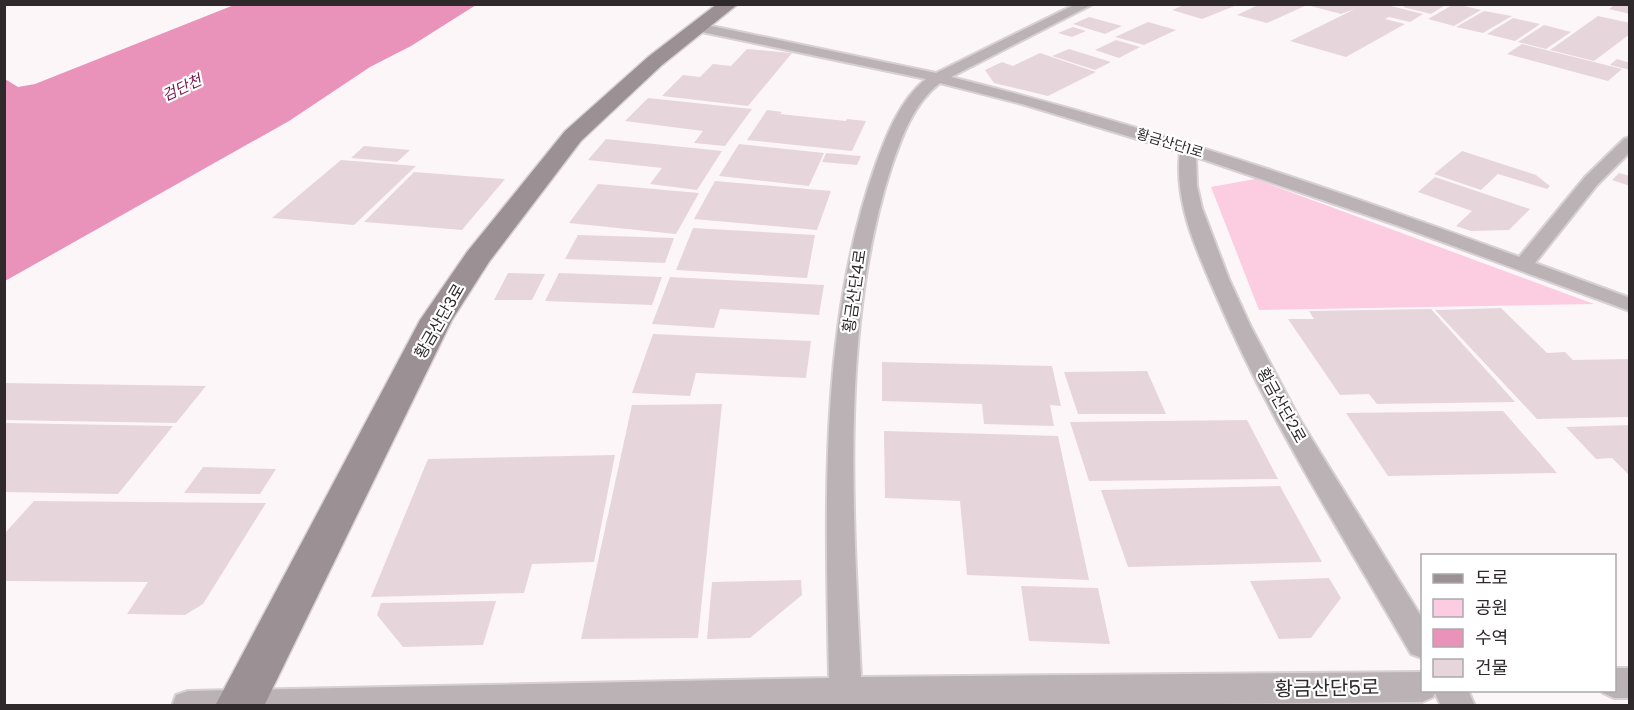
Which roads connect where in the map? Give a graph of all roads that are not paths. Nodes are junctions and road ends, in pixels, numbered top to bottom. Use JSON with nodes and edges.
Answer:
{"nodes":[{"id":1,"x":729,"y":4,"type":"edge"},
{"id":2,"x":1087,"y":4,"type":"edge"},
{"id":3,"x":697,"y":27,"type":"junction"},
{"id":4,"x":937,"y":78,"type":"junction"},
{"id":5,"x":1629,"y":142,"type":"edge"},
{"id":6,"x":1189,"y":149,"type":"junction"},
{"id":7,"x":1524,"y":265,"type":"junction"},
{"id":8,"x":1629,"y":305,"type":"edge"},
{"id":9,"x":1421,"y":642,"type":"edge"},
{"id":10,"x":1421,"y":687,"type":"edge"},
{"id":11,"x":845,"y":692,"type":"junction"},
{"id":12,"x":1451,"y":692,"type":"edge"},
{"id":13,"x":188,"y":705,"type":"edge"},
{"id":14,"x":239,"y":705,"type":"edge"},
{"id":15,"x":1459,"y":705,"type":"edge"}],
"edges":[{"from":1,"to":3,"type":"street","name":"황금산단3로"},
{"from":2,"to":4,"type":"street","name":"황금산단4로"},
{"from":3,"to":4,"type":"street","name":"황금산단1로"},
{"from":3,"to":14,"type":"street","name":"황금산단3로"},
{"from":4,"to":6,"type":"street","name":"황금산단1로"},
{"from":4,"to":11,"type":"street","name":"황금산단4로"},
{"from":5,"to":7,"type":"street"},
{"from":6,"to":7,"type":"street","name":"황금산단1로"},
{"from":6,"to":9,"type":"street","name":"황금산단2로"},
{"from":7,"to":8,"type":"street","name":"황금산단1로"},
{"from":10,"to":11,"type":"street","name":"황금산단5로"},
{"from":11,"to":14,"type":"street","name":"황금산단5로"},
{"from":12,"to":15,"type":"street"},
{"from":13,"to":14,"type":"street","name":"황금산단5로"}]}
